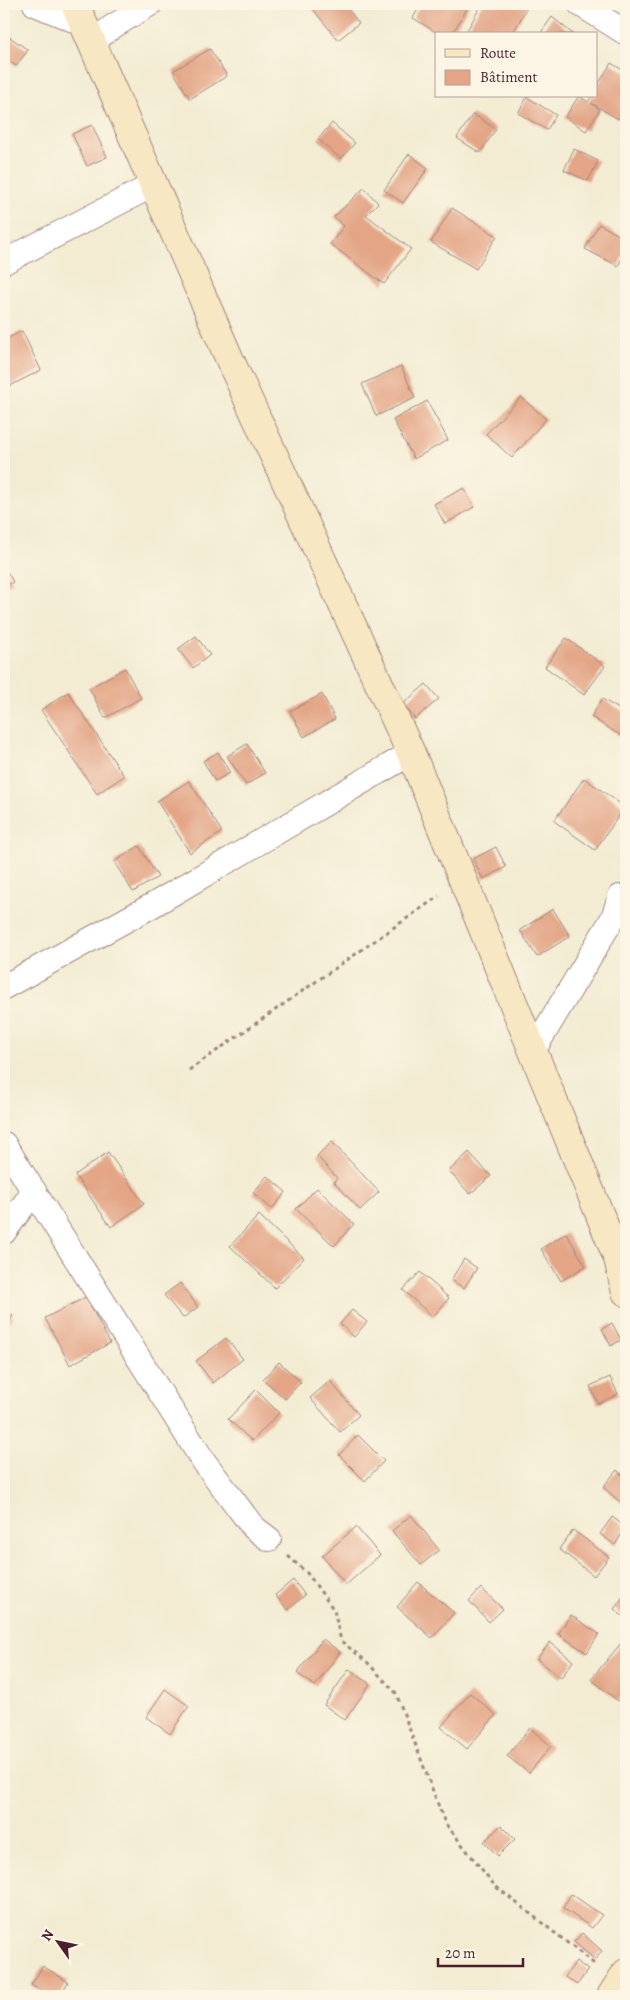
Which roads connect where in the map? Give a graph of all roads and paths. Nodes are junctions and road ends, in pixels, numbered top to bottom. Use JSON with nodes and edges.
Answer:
{"nodes":[{"id":1,"x":35,"y":4,"type":"edge"},
{"id":2,"x":150,"y":4,"type":"edge"},
{"id":3,"x":580,"y":4,"type":"edge"},
{"id":4,"x":83,"y":24,"type":"edge"},
{"id":5,"x":626,"y":33,"type":"edge"},
{"id":6,"x":153,"y":185,"type":"junction"},
{"id":7,"x":4,"y":262,"type":"edge"},
{"id":8,"x":411,"y":753,"type":"junction"},
{"id":9,"x":462,"y":880,"type":"junction"},
{"id":10,"x":620,"y":897,"type":"dead end"},
{"id":11,"x":4,"y":987,"type":"edge"},
{"id":12,"x":533,"y":1051,"type":"junction"},
{"id":13,"x":189,"y":1070,"type":"dead end"},
{"id":14,"x":4,"y":1144,"type":"edge"},
{"id":15,"x":34,"y":1191,"type":"junction"},
{"id":16,"x":4,"y":1232,"type":"edge"},
{"id":17,"x":626,"y":1292,"type":"edge"},
{"id":18,"x":269,"y":1539,"type":"joint"},
{"id":19,"x":619,"y":1984,"type":"edge"}],
"edges":[{"from":1,"to":4,"type":"street"},
{"from":2,"to":4,"type":"street"},
{"from":3,"to":5,"type":"street"},
{"from":4,"to":6,"type":"street"},
{"from":6,"to":7,"type":"street"},
{"from":6,"to":8,"type":"street"},
{"from":8,"to":9,"type":"street"},
{"from":8,"to":11,"type":"street"},
{"from":9,"to":12,"type":"street"},
{"from":9,"to":13,"type":"path"},
{"from":10,"to":12,"type":"street"},
{"from":12,"to":17,"type":"street"},
{"from":14,"to":15,"type":"street"},
{"from":15,"to":16,"type":"street"},
{"from":15,"to":18,"type":"street"},
{"from":18,"to":19,"type":"path"}]}
